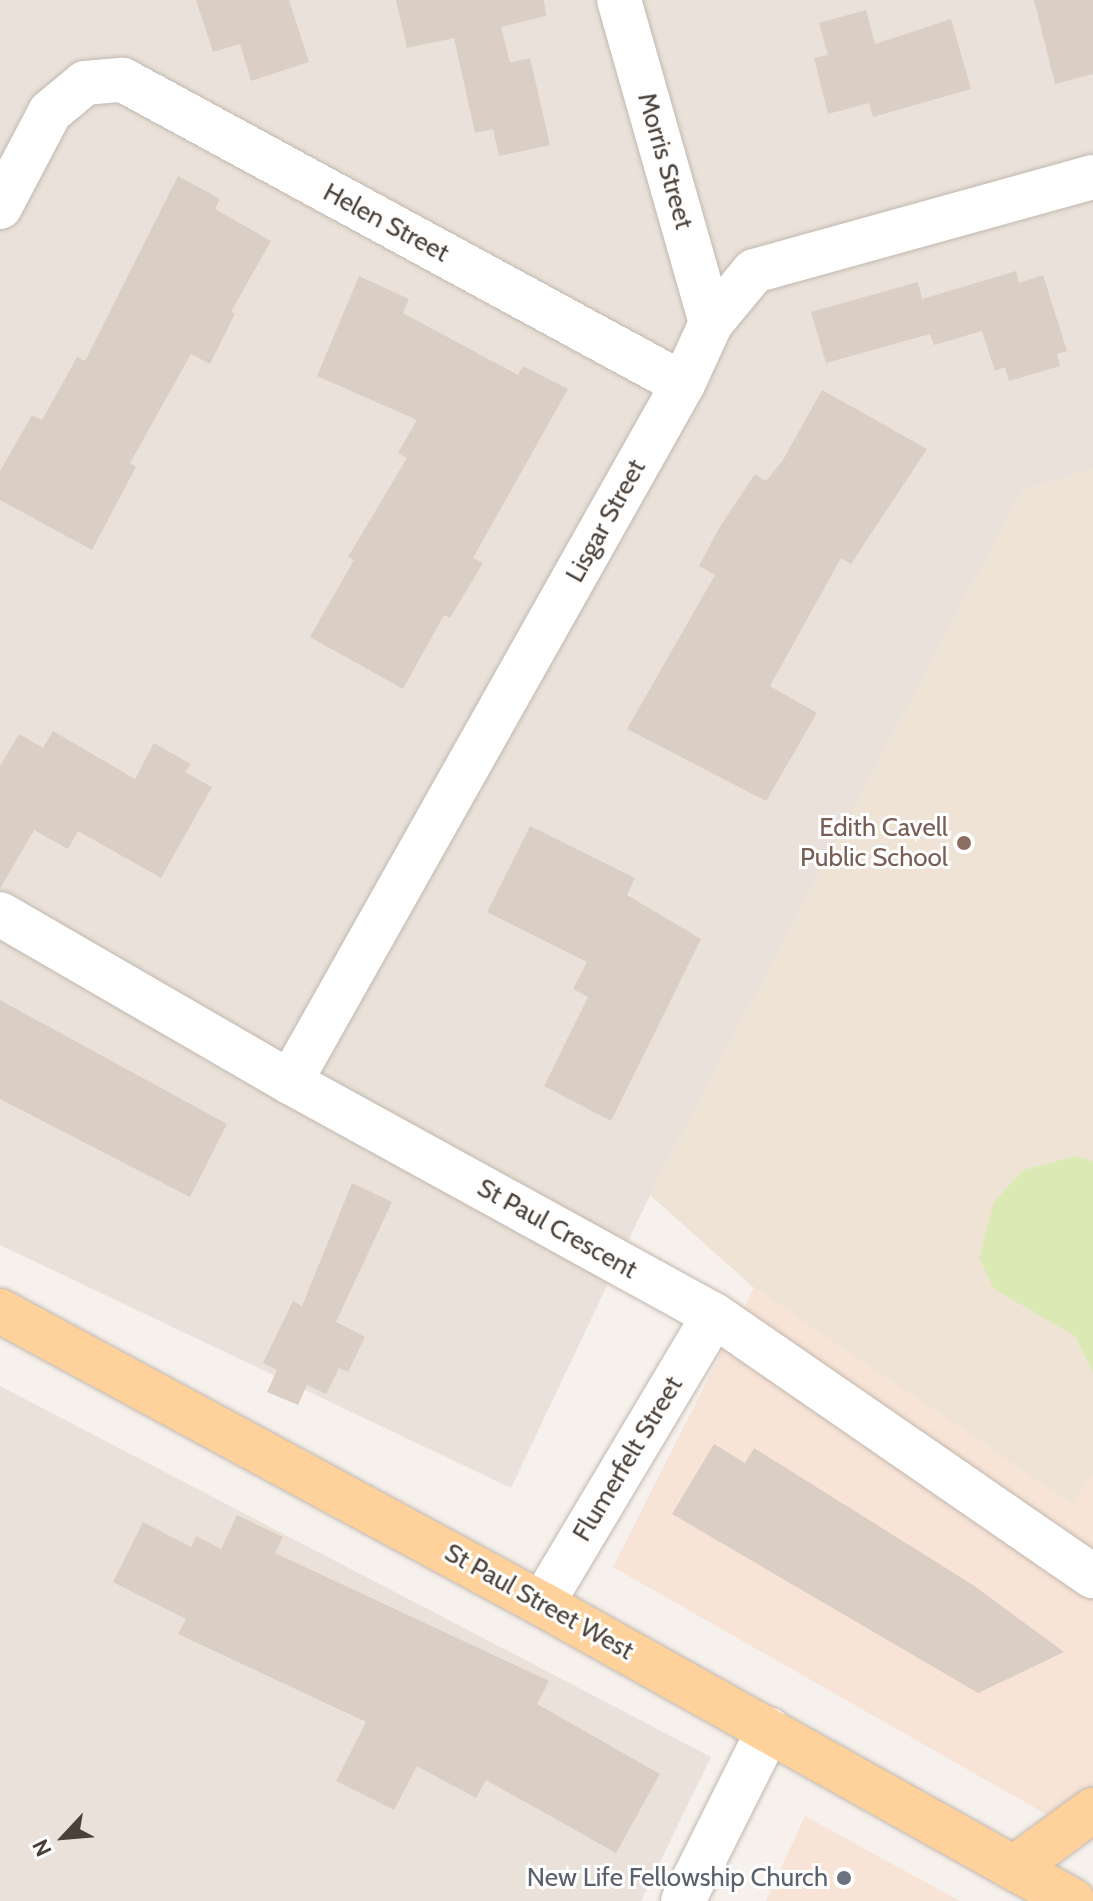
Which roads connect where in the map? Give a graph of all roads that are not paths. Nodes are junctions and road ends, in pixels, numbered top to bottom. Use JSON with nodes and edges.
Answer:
{"nodes":[{"id":1,"x":619,"y":0,"type":"edge"},
{"id":2,"x":1093,"y":177,"type":"edge"},
{"id":3,"x":0,"y":207,"type":"edge"},
{"id":4,"x":711,"y":323,"type":"junction"},
{"id":5,"x":683,"y":384,"type":"junction"},
{"id":6,"x":0,"y":914,"type":"edge"},
{"id":7,"x":290,"y":1082,"type":"junction"},
{"id":8,"x":0,"y":1311,"type":"edge"},
{"id":9,"x":714,"y":1315,"type":"junction"},
{"id":10,"x":1093,"y":1576,"type":"edge"},
{"id":11,"x":542,"y":1604,"type":"junction"},
{"id":12,"x":769,"y":1729,"type":"junction"},
{"id":13,"x":1093,"y":1810,"type":"edge"},
{"id":14,"x":1014,"y":1868,"type":"junction"},
{"id":15,"x":683,"y":1901,"type":"edge"},
{"id":16,"x":1073,"y":1901,"type":"edge"}],
"edges":[{"from":1,"to":4,"type":"street","name":"Morris Street"},
{"from":2,"to":4,"type":"street","name":"Lisgar Street"},
{"from":3,"to":5,"type":"street","name":"Helen Street"},
{"from":4,"to":5,"type":"street","name":"Lisgar Street"},
{"from":5,"to":7,"type":"street","name":"Lisgar Street"},
{"from":6,"to":7,"type":"street","name":"St Paul Crescent"},
{"from":7,"to":9,"type":"street","name":"St Paul Crescent"},
{"from":8,"to":11,"type":"main road","name":"St Paul Street West"},
{"from":9,"to":10,"type":"street","name":"St Paul Crescent"},
{"from":9,"to":11,"type":"street","name":"Flumerfelt Street"},
{"from":11,"to":12,"type":"main road","name":"St Paul Street West"},
{"from":12,"to":14,"type":"main road","name":"St Paul Street West"},
{"from":12,"to":15,"type":"street"},
{"from":13,"to":14,"type":"main road"},
{"from":14,"to":16,"type":"main road","name":"St Paul Street West"}]}
